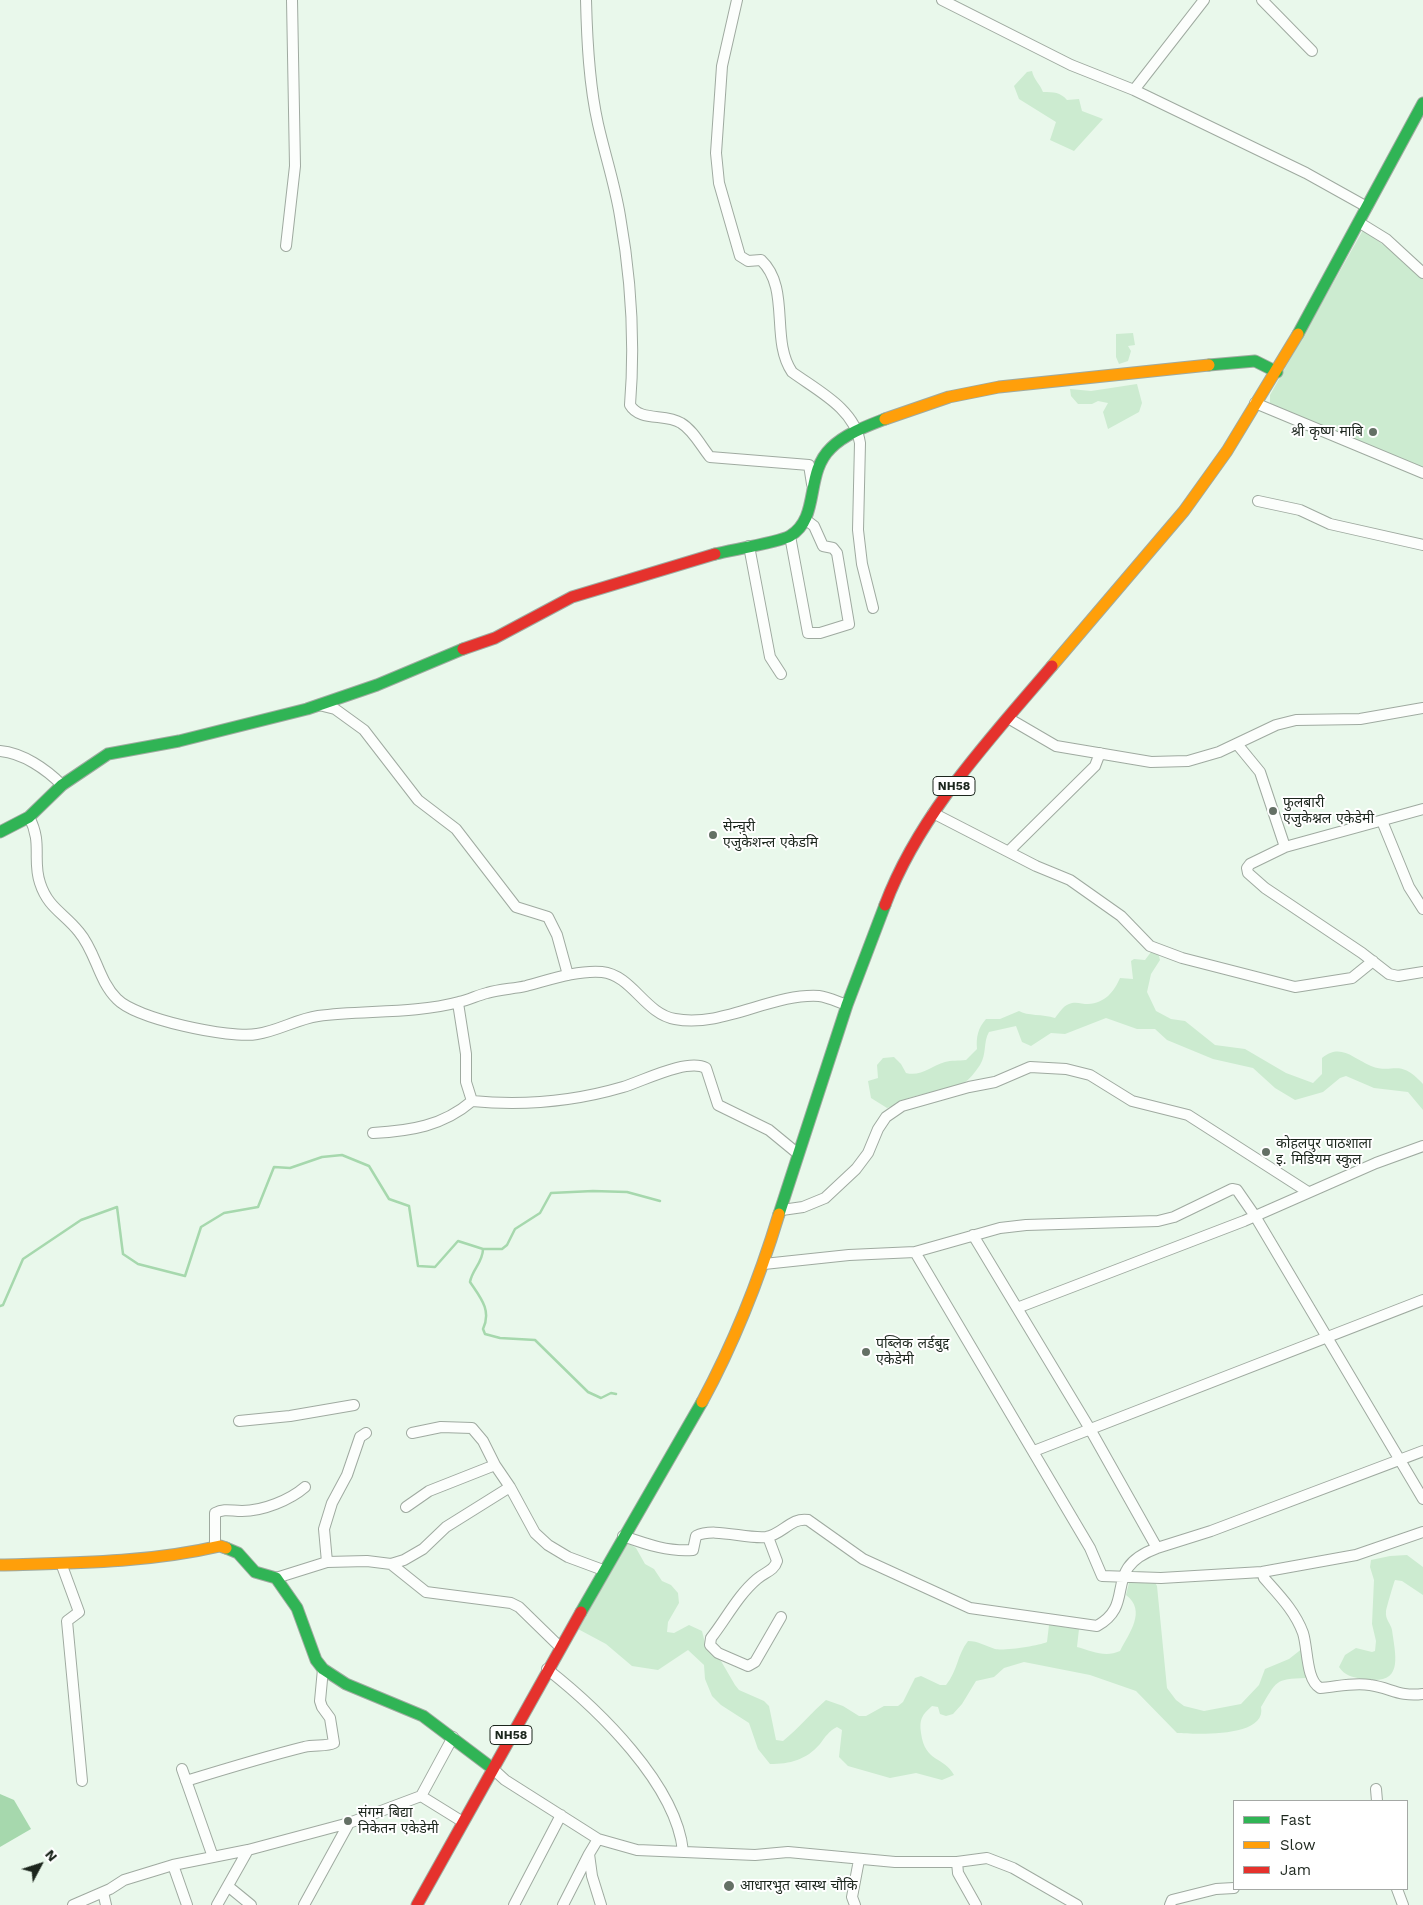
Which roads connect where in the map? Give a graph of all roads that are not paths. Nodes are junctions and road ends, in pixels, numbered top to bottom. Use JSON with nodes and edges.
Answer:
{"nodes":[{"id":1,"x":292,"y":0,"type":"edge"},
{"id":2,"x":586,"y":0,"type":"edge"},
{"id":3,"x":737,"y":0,"type":"edge"},
{"id":4,"x":942,"y":0,"type":"edge"},
{"id":5,"x":1204,"y":0,"type":"edge"},
{"id":6,"x":1262,"y":0,"type":"edge"},
{"id":7,"x":1312,"y":51,"type":"dead end"},
{"id":8,"x":1134,"y":90,"type":"junction"},
{"id":9,"x":1423,"y":103,"type":"edge"},
{"id":10,"x":1367,"y":207,"type":"junction"},
{"id":11,"x":1360,"y":223,"type":"junction"},
{"id":12,"x":286,"y":246,"type":"dead end"},
{"id":13,"x":1423,"y":272,"type":"edge"},
{"id":14,"x":1277,"y":372,"type":"junction"},
{"id":15,"x":1255,"y":403,"type":"junction"},
{"id":16,"x":858,"y":430,"type":"junction"},
{"id":17,"x":1423,"y":474,"type":"edge"},
{"id":18,"x":812,"y":485,"type":"junction"},
{"id":19,"x":1258,"y":501,"type":"dead end"},
{"id":20,"x":806,"y":520,"type":"junction"},
{"id":21,"x":790,"y":536,"type":"junction"},
{"id":22,"x":1423,"y":545,"type":"edge"},
{"id":23,"x":749,"y":546,"type":"junction"},
{"id":24,"x":873,"y":608,"type":"dead end"},
{"id":25,"x":781,"y":674,"type":"dead end"},
{"id":26,"x":318,"y":705,"type":"junction"},
{"id":27,"x":1423,"y":708,"type":"edge"},
{"id":28,"x":1008,"y":718,"type":"junction"},
{"id":29,"x":1238,"y":744,"type":"junction"},
{"id":30,"x":0,"y":751,"type":"edge"},
{"id":31,"x":1100,"y":753,"type":"junction"},
{"id":32,"x":62,"y":785,"type":"junction"},
{"id":33,"x":1423,"y":809,"type":"edge"},
{"id":34,"x":933,"y":813,"type":"junction"},
{"id":35,"x":29,"y":817,"type":"junction"},
{"id":36,"x":1382,"y":821,"type":"junction"},
{"id":37,"x":0,"y":832,"type":"edge"},
{"id":38,"x":1284,"y":847,"type":"junction"},
{"id":39,"x":1009,"y":851,"type":"junction"},
{"id":40,"x":1423,"y":909,"type":"edge"},
{"id":41,"x":1373,"y":961,"type":"junction"},
{"id":42,"x":1423,"y":972,"type":"edge"},
{"id":43,"x":568,"y":975,"type":"junction"},
{"id":44,"x":458,"y":1002,"type":"junction"},
{"id":45,"x":847,"y":1005,"type":"junction"},
{"id":46,"x":472,"y":1101,"type":"junction"},
{"id":47,"x":374,"y":1133,"type":"dead end"},
{"id":48,"x":1423,"y":1146,"type":"edge"},
{"id":49,"x":798,"y":1153,"type":"junction"},
{"id":50,"x":1308,"y":1192,"type":"junction"},
{"id":51,"x":782,"y":1210,"type":"junction"},
{"id":52,"x":1255,"y":1216,"type":"junction"},
{"id":53,"x":973,"y":1235,"type":"junction"},
{"id":54,"x":916,"y":1252,"type":"junction"},
{"id":55,"x":764,"y":1264,"type":"junction"},
{"id":56,"x":1423,"y":1300,"type":"edge"},
{"id":57,"x":1017,"y":1308,"type":"junction"},
{"id":58,"x":1327,"y":1338,"type":"junction"},
{"id":59,"x":354,"y":1406,"type":"dead end"},
{"id":60,"x":239,"y":1421,"type":"dead end"},
{"id":61,"x":1090,"y":1429,"type":"junction"},
{"id":62,"x":366,"y":1433,"type":"dead end"},
{"id":63,"x":412,"y":1433,"type":"dead end"},
{"id":64,"x":1034,"y":1451,"type":"junction"},
{"id":65,"x":1423,"y":1451,"type":"edge"},
{"id":66,"x":1400,"y":1460,"type":"junction"},
{"id":67,"x":495,"y":1466,"type":"junction"},
{"id":68,"x":510,"y":1487,"type":"junction"},
{"id":69,"x":305,"y":1488,"type":"dead end"},
{"id":70,"x":1423,"y":1499,"type":"edge"},
{"id":71,"x":406,"y":1507,"type":"dead end"},
{"id":72,"x":1423,"y":1532,"type":"edge"},
{"id":73,"x":768,"y":1537,"type":"junction"},
{"id":74,"x":622,"y":1539,"type":"junction"},
{"id":75,"x":215,"y":1547,"type":"junction"},
{"id":76,"x":1157,"y":1548,"type":"junction"},
{"id":77,"x":327,"y":1562,"type":"junction"},
{"id":78,"x":62,"y":1563,"type":"junction"},
{"id":79,"x":391,"y":1564,"type":"junction"},
{"id":80,"x":0,"y":1565,"type":"edge"},
{"id":81,"x":605,"y":1568,"type":"junction"},
{"id":82,"x":1262,"y":1572,"type":"junction"},
{"id":83,"x":276,"y":1578,"type":"junction"},
{"id":84,"x":1122,"y":1578,"type":"junction"},
{"id":85,"x":782,"y":1617,"type":"dead end"},
{"id":86,"x":560,"y":1647,"type":"junction"},
{"id":87,"x":324,"y":1669,"type":"junction"},
{"id":88,"x":547,"y":1669,"type":"junction"},
{"id":89,"x":1423,"y":1694,"type":"edge"},
{"id":90,"x":453,"y":1737,"type":"junction"},
{"id":91,"x":492,"y":1768,"type":"junction"},
{"id":92,"x":182,"y":1769,"type":"dead end"},
{"id":93,"x":186,"y":1781,"type":"junction"},
{"id":94,"x":82,"y":1782,"type":"dead end"},
{"id":95,"x":1376,"y":1789,"type":"dead end"},
{"id":96,"x":420,"y":1796,"type":"junction"},
{"id":97,"x":1377,"y":1800,"type":"edge"},
{"id":98,"x":561,"y":1815,"type":"junction"},
{"id":99,"x":463,"y":1822,"type":"junction"},
{"id":100,"x":348,"y":1823,"type":"junction"},
{"id":101,"x":598,"y":1839,"type":"junction"},
{"id":102,"x":248,"y":1850,"type":"junction"},
{"id":103,"x":683,"y":1851,"type":"junction"},
{"id":104,"x":590,"y":1854,"type":"junction"},
{"id":105,"x":212,"y":1857,"type":"junction"},
{"id":106,"x":859,"y":1860,"type":"junction"},
{"id":107,"x":957,"y":1862,"type":"junction"},
{"id":108,"x":173,"y":1864,"type":"junction"},
{"id":109,"x":229,"y":1887,"type":"junction"},
{"id":110,"x":1233,"y":1888,"type":"edge"},
{"id":111,"x":1398,"y":1890,"type":"edge"},
{"id":112,"x":103,"y":1892,"type":"junction"},
{"id":113,"x":73,"y":1905,"type":"edge"},
{"id":114,"x":106,"y":1905,"type":"edge"},
{"id":115,"x":187,"y":1905,"type":"edge"},
{"id":116,"x":217,"y":1905,"type":"edge"},
{"id":117,"x":251,"y":1905,"type":"edge"},
{"id":118,"x":304,"y":1905,"type":"edge"},
{"id":119,"x":417,"y":1905,"type":"edge"},
{"id":120,"x":514,"y":1905,"type":"edge"},
{"id":121,"x":563,"y":1905,"type":"edge"},
{"id":122,"x":601,"y":1905,"type":"edge"},
{"id":123,"x":855,"y":1905,"type":"edge"},
{"id":124,"x":976,"y":1905,"type":"edge"},
{"id":125,"x":1077,"y":1905,"type":"edge"},
{"id":126,"x":1170,"y":1905,"type":"edge"},
{"id":127,"x":1403,"y":1905,"type":"edge"}],
"edges":[{"from":1,"to":12,"type":"street"},
{"from":2,"to":18,"type":"street"},
{"from":3,"to":16,"type":"street"},
{"from":4,"to":8,"type":"street"},
{"from":5,"to":8,"type":"street"},
{"from":6,"to":7,"type":"street"},
{"from":8,"to":10,"type":"street"},
{"from":9,"to":10,"type":"main road","number":"NH58"},
{"from":10,"to":11,"type":"main road","number":"NH58"},
{"from":11,"to":13,"type":"street"},
{"from":11,"to":14,"type":"main road","number":"NH58"},
{"from":14,"to":15,"type":"main road","number":"NH58"},
{"from":14,"to":16,"type":"main road"},
{"from":15,"to":17,"type":"street"},
{"from":15,"to":28,"type":"main road","number":"NH58"},
{"from":16,"to":18,"type":"main road"},
{"from":16,"to":24,"type":"street"},
{"from":18,"to":20,"type":"main road"},
{"from":19,"to":22,"type":"street"},
{"from":20,"to":21,"type":"main road"},
{"from":20,"to":21,"type":"street"},
{"from":21,"to":23,"type":"main road"},
{"from":23,"to":25,"type":"street"},
{"from":23,"to":26,"type":"main road"},
{"from":26,"to":32,"type":"main road"},
{"from":26,"to":43,"type":"street"},
{"from":27,"to":29,"type":"street"},
{"from":28,"to":31,"type":"street"},
{"from":28,"to":34,"type":"main road","number":"NH58"},
{"from":29,"to":31,"type":"street"},
{"from":29,"to":38,"type":"street"},
{"from":30,"to":32,"type":"street"},
{"from":31,"to":39,"type":"street"},
{"from":32,"to":35,"type":"main road"},
{"from":33,"to":36,"type":"street"},
{"from":34,"to":39,"type":"street"},
{"from":34,"to":45,"type":"main road","number":"NH58"},
{"from":35,"to":37,"type":"main road"},
{"from":35,"to":44,"type":"street"},
{"from":36,"to":38,"type":"street"},
{"from":36,"to":40,"type":"street"},
{"from":38,"to":41,"type":"street"},
{"from":39,"to":41,"type":"street"},
{"from":41,"to":42,"type":"street"},
{"from":43,"to":44,"type":"street"},
{"from":43,"to":45,"type":"street"},
{"from":44,"to":46,"type":"street"},
{"from":45,"to":49,"type":"main road","number":"NH58"},
{"from":46,"to":47,"type":"street"},
{"from":46,"to":49,"type":"street"},
{"from":48,"to":50,"type":"street"},
{"from":49,"to":51,"type":"main road","number":"NH58"},
{"from":50,"to":51,"type":"street"},
{"from":50,"to":52,"type":"street"},
{"from":51,"to":55,"type":"main road","number":"NH58"},
{"from":52,"to":53,"type":"street"},
{"from":52,"to":57,"type":"street"},
{"from":52,"to":58,"type":"street"},
{"from":53,"to":54,"type":"street"},
{"from":53,"to":57,"type":"street"},
{"from":54,"to":55,"type":"street"},
{"from":54,"to":64,"type":"street"},
{"from":55,"to":74,"type":"main road","number":"NH58"},
{"from":56,"to":58,"type":"street"},
{"from":57,"to":61,"type":"street"},
{"from":58,"to":61,"type":"street"},
{"from":58,"to":66,"type":"street"},
{"from":59,"to":60,"type":"street"},
{"from":61,"to":64,"type":"street"},
{"from":61,"to":76,"type":"street"},
{"from":62,"to":77,"type":"street"},
{"from":63,"to":67,"type":"street"},
{"from":64,"to":84,"type":"street"},
{"from":65,"to":66,"type":"street"},
{"from":66,"to":70,"type":"street"},
{"from":66,"to":76,"type":"street"},
{"from":67,"to":68,"type":"street"},
{"from":67,"to":71,"type":"street"},
{"from":68,"to":79,"type":"street"},
{"from":68,"to":81,"type":"street"},
{"from":69,"to":75,"type":"street"},
{"from":72,"to":82,"type":"street"},
{"from":73,"to":74,"type":"street"},
{"from":73,"to":84,"type":"street"},
{"from":73,"to":85,"type":"street"},
{"from":74,"to":81,"type":"main road","number":"NH58"},
{"from":75,"to":78,"type":"main road"},
{"from":75,"to":83,"type":"main road"},
{"from":76,"to":84,"type":"street"},
{"from":77,"to":79,"type":"street"},
{"from":77,"to":83,"type":"street"},
{"from":78,"to":80,"type":"main road"},
{"from":78,"to":94,"type":"street"},
{"from":79,"to":86,"type":"street"},
{"from":81,"to":86,"type":"main road","number":"NH58"},
{"from":82,"to":84,"type":"street"},
{"from":82,"to":89,"type":"street"},
{"from":83,"to":87,"type":"main road"},
{"from":86,"to":88,"type":"main road","number":"NH58"},
{"from":87,"to":90,"type":"main road"},
{"from":87,"to":93,"type":"street"},
{"from":88,"to":91,"type":"main road","number":"NH58"},
{"from":88,"to":103,"type":"street"},
{"from":90,"to":91,"type":"main road"},
{"from":90,"to":96,"type":"street"},
{"from":91,"to":98,"type":"street"},
{"from":91,"to":99,"type":"main road","number":"NH58"},
{"from":92,"to":93,"type":"street"},
{"from":93,"to":105,"type":"street"},
{"from":95,"to":97,"type":"street"},
{"from":96,"to":99,"type":"street"},
{"from":96,"to":100,"type":"street"},
{"from":98,"to":101,"type":"street"},
{"from":98,"to":120,"type":"street"},
{"from":99,"to":119,"type":"main road","number":"NH58"},
{"from":100,"to":102,"type":"street"},
{"from":100,"to":118,"type":"street"},
{"from":101,"to":103,"type":"street"},
{"from":101,"to":104,"type":"street"},
{"from":102,"to":105,"type":"street"},
{"from":102,"to":109,"type":"street"},
{"from":103,"to":106,"type":"street"},
{"from":104,"to":121,"type":"street"},
{"from":104,"to":122,"type":"street"},
{"from":105,"to":108,"type":"street"},
{"from":106,"to":107,"type":"street"},
{"from":106,"to":123,"type":"street"},
{"from":107,"to":124,"type":"street"},
{"from":107,"to":125,"type":"street"},
{"from":108,"to":112,"type":"street"},
{"from":108,"to":115,"type":"street"},
{"from":109,"to":116,"type":"street"},
{"from":109,"to":117,"type":"street"},
{"from":110,"to":126,"type":"street"},
{"from":111,"to":127,"type":"street"},
{"from":112,"to":113,"type":"street"},
{"from":112,"to":114,"type":"street"}]}
